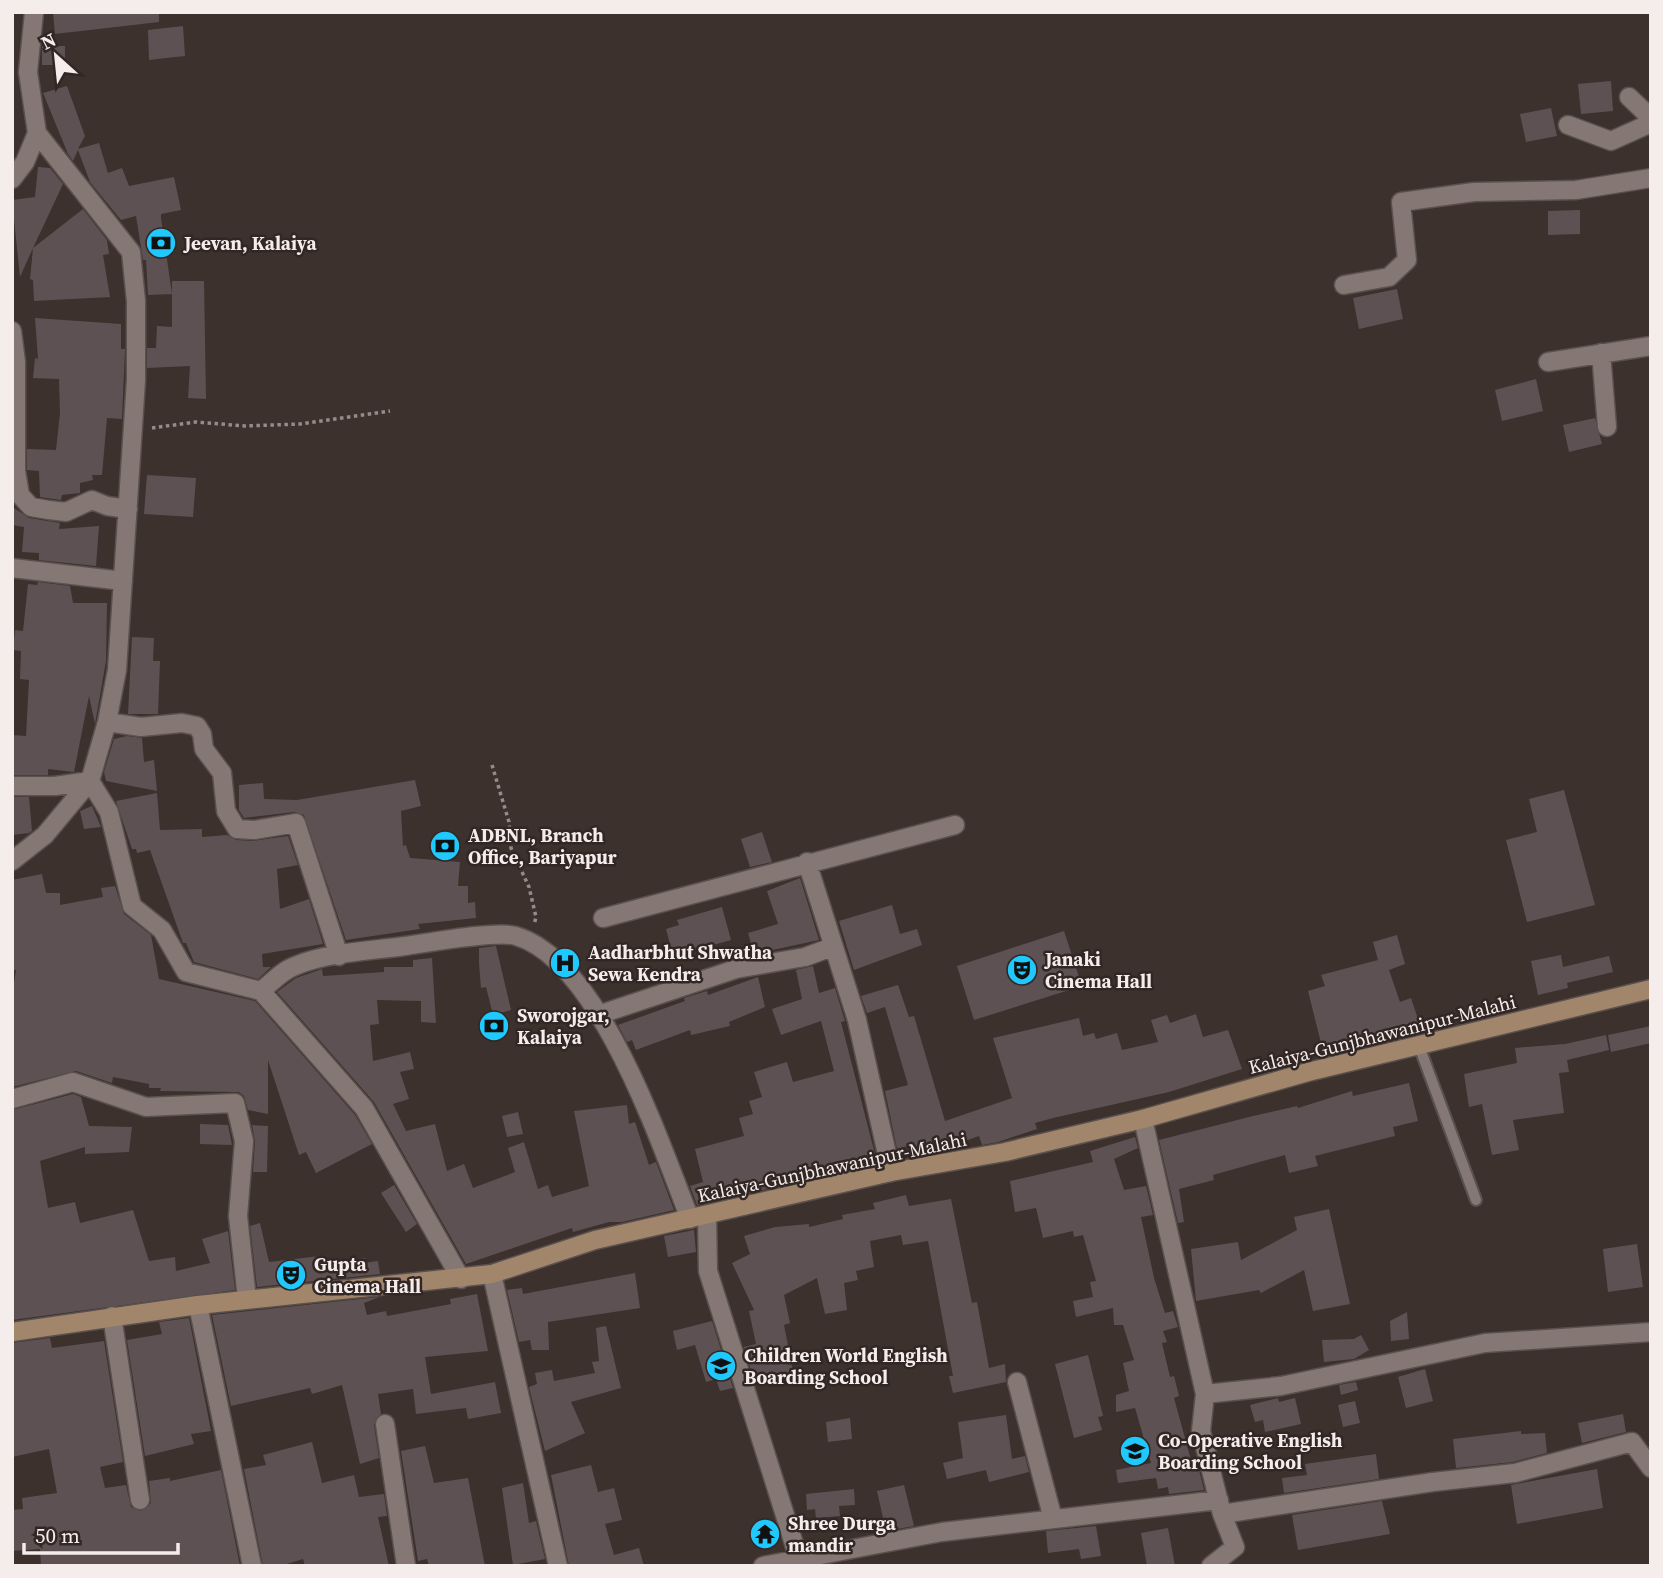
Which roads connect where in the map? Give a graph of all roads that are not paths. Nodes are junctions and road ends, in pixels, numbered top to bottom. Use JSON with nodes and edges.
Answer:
{"nodes":[{"id":1,"x":34,"y":12,"type":"edge"},
{"id":2,"x":1629,"y":97,"type":"dead end"},
{"id":3,"x":1651,"y":120,"type":"edge"},
{"id":4,"x":1567,"y":125,"type":"dead end"},
{"id":5,"x":37,"y":133,"type":"junction"},
{"id":6,"x":1651,"y":178,"type":"edge"},
{"id":7,"x":12,"y":179,"type":"edge"},
{"id":8,"x":1345,"y":285,"type":"dead end"},
{"id":9,"x":12,"y":331,"type":"edge"},
{"id":10,"x":1651,"y":345,"type":"edge"},
{"id":11,"x":1601,"y":353,"type":"junction"},
{"id":12,"x":1548,"y":362,"type":"dead end"},
{"id":13,"x":1607,"y":428,"type":"dead end"},
{"id":14,"x":128,"y":509,"type":"junction"},
{"id":15,"x":12,"y":568,"type":"edge"},
{"id":16,"x":123,"y":580,"type":"junction"},
{"id":17,"x":107,"y":722,"type":"junction"},
{"id":18,"x":90,"y":780,"type":"junction"},
{"id":19,"x":12,"y":786,"type":"edge"},
{"id":20,"x":955,"y":825,"type":"dead end"},
{"id":21,"x":12,"y":861,"type":"edge"},
{"id":22,"x":807,"y":862,"type":"junction"},
{"id":23,"x":603,"y":918,"type":"dead end"},
{"id":24,"x":832,"y":947,"type":"junction"},
{"id":25,"x":339,"y":956,"type":"junction"},
{"id":26,"x":1651,"y":989,"type":"edge"},
{"id":27,"x":261,"y":991,"type":"junction"},
{"id":28,"x":598,"y":1015,"type":"junction"},
{"id":29,"x":1419,"y":1046,"type":"junction"},
{"id":30,"x":12,"y":1099,"type":"edge"},
{"id":31,"x":1143,"y":1119,"type":"junction"},
{"id":32,"x":891,"y":1172,"type":"junction"},
{"id":33,"x":1476,"y":1200,"type":"dead end"},
{"id":34,"x":698,"y":1217,"type":"junction"},
{"id":35,"x":492,"y":1274,"type":"junction"},
{"id":36,"x":461,"y":1279,"type":"junction"},
{"id":37,"x":247,"y":1299,"type":"junction"},
{"id":38,"x":198,"y":1305,"type":"junction"},
{"id":39,"x":112,"y":1317,"type":"junction"},
{"id":40,"x":12,"y":1332,"type":"edge"},
{"id":41,"x":1651,"y":1332,"type":"edge"},
{"id":42,"x":1017,"y":1382,"type":"dead end"},
{"id":43,"x":1205,"y":1395,"type":"junction"},
{"id":44,"x":384,"y":1424,"type":"dead end"},
{"id":45,"x":1651,"y":1468,"type":"edge"},
{"id":46,"x":140,"y":1500,"type":"dead end"},
{"id":47,"x":1221,"y":1507,"type":"junction"},
{"id":48,"x":1053,"y":1518,"type":"junction"},
{"id":49,"x":800,"y":1563,"type":"edge"},
{"id":50,"x":252,"y":1566,"type":"edge"},
{"id":51,"x":406,"y":1566,"type":"edge"},
{"id":52,"x":558,"y":1566,"type":"edge"},
{"id":53,"x":763,"y":1566,"type":"edge"},
{"id":54,"x":1211,"y":1566,"type":"edge"}],
"edges":[{"from":1,"to":5,"type":"street"},
{"from":2,"to":3,"type":"street"},
{"from":3,"to":4,"type":"street"},
{"from":5,"to":7,"type":"street"},
{"from":5,"to":14,"type":"street"},
{"from":6,"to":8,"type":"street"},
{"from":9,"to":14,"type":"street"},
{"from":10,"to":11,"type":"street"},
{"from":11,"to":12,"type":"street"},
{"from":11,"to":13,"type":"street"},
{"from":14,"to":16,"type":"street"},
{"from":15,"to":16,"type":"street"},
{"from":16,"to":17,"type":"street"},
{"from":17,"to":18,"type":"street"},
{"from":17,"to":25,"type":"street"},
{"from":18,"to":19,"type":"street"},
{"from":18,"to":21,"type":"street"},
{"from":18,"to":27,"type":"street"},
{"from":20,"to":22,"type":"street"},
{"from":22,"to":23,"type":"street"},
{"from":22,"to":24,"type":"street"},
{"from":24,"to":28,"type":"street"},
{"from":24,"to":32,"type":"street"},
{"from":25,"to":27,"type":"street"},
{"from":25,"to":28,"type":"street"},
{"from":26,"to":29,"type":"street","name":"Kalaiya-Gunjbhawanipur-Malahi"},
{"from":27,"to":36,"type":"street"},
{"from":28,"to":34,"type":"street"},
{"from":29,"to":31,"type":"street","name":"Kalaiya-Gunjbhawanipur-Malahi"},
{"from":29,"to":33,"type":"lane"},
{"from":30,"to":37,"type":"street"},
{"from":31,"to":32,"type":"street","name":"Kalaiya-Gunjbhawanipur-Malahi"},
{"from":31,"to":43,"type":"street"},
{"from":32,"to":34,"type":"street","name":"Kalaiya-Gunjbhawanipur-Malahi"},
{"from":34,"to":35,"type":"street","name":"Kalaiya-Gunjbhawanipur-Malahi"},
{"from":34,"to":49,"type":"street"},
{"from":35,"to":36,"type":"street","name":"Kalaiya-Gunjbhawanipur-Malahi"},
{"from":35,"to":52,"type":"street"},
{"from":36,"to":37,"type":"street","name":"Kalaiya-Gunjbhawanipur-Malahi"},
{"from":37,"to":38,"type":"street","name":"Kalaiya-Gunjbhawanipur-Malahi"},
{"from":38,"to":39,"type":"street","name":"Kalaiya-Gunjbhawanipur-Malahi"},
{"from":38,"to":50,"type":"street"},
{"from":39,"to":40,"type":"street","name":"Kalaiya-Gunjbhawanipur-Malahi"},
{"from":39,"to":46,"type":"street"},
{"from":41,"to":43,"type":"street"},
{"from":42,"to":48,"type":"street"},
{"from":43,"to":47,"type":"street"},
{"from":44,"to":51,"type":"street"},
{"from":45,"to":47,"type":"street"},
{"from":47,"to":48,"type":"street"},
{"from":47,"to":54,"type":"street"},
{"from":48,"to":49,"type":"street"},
{"from":49,"to":53,"type":"street"}]}
